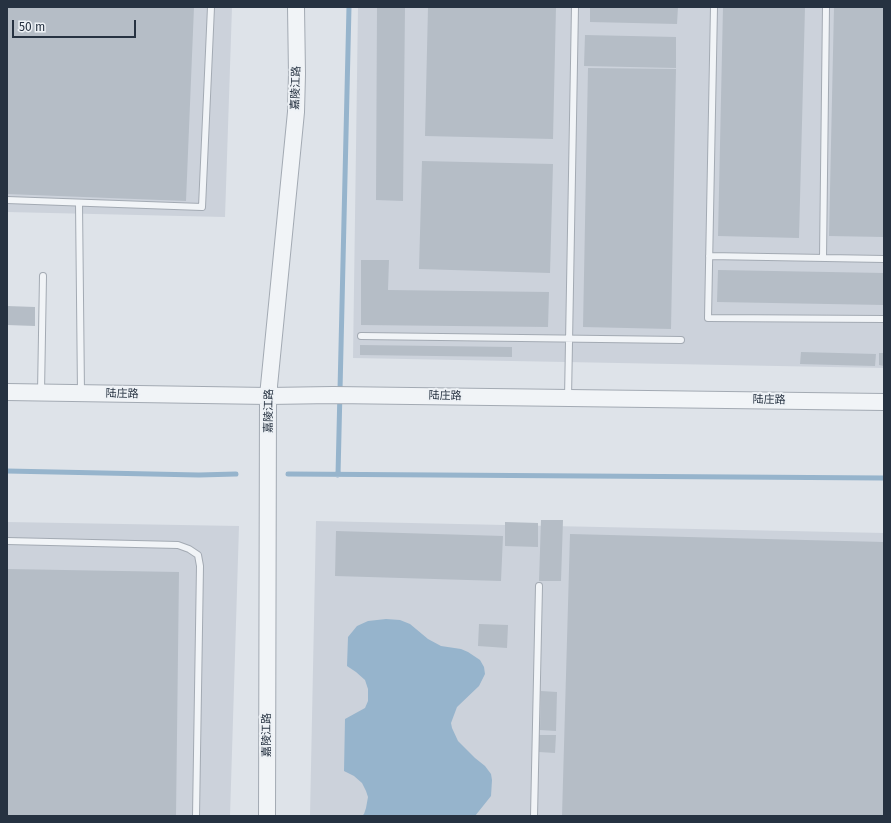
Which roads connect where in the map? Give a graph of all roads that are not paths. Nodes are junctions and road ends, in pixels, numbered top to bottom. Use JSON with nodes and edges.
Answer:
{"nodes":[{"id":1,"x":211,"y":7,"type":"edge"},
{"id":2,"x":296,"y":7,"type":"edge"},
{"id":3,"x":575,"y":7,"type":"edge"},
{"id":4,"x":714,"y":7,"type":"edge"},
{"id":5,"x":826,"y":7,"type":"edge"},
{"id":6,"x":7,"y":200,"type":"edge"},
{"id":7,"x":79,"y":203,"type":"junction"},
{"id":8,"x":709,"y":256,"type":"junction"},
{"id":9,"x":823,"y":258,"type":"junction"},
{"id":10,"x":884,"y":259,"type":"edge"},
{"id":11,"x":43,"y":276,"type":"dead end"},
{"id":12,"x":884,"y":319,"type":"edge"},
{"id":13,"x":362,"y":336,"type":"dead end"},
{"id":14,"x":569,"y":339,"type":"junction"},
{"id":15,"x":681,"y":340,"type":"dead end"},
{"id":16,"x":7,"y":392,"type":"edge"},
{"id":17,"x":41,"y":392,"type":"junction"},
{"id":18,"x":81,"y":393,"type":"junction"},
{"id":19,"x":268,"y":396,"type":"junction"},
{"id":20,"x":568,"y":398,"type":"junction"},
{"id":21,"x":884,"y":402,"type":"edge"},
{"id":22,"x":7,"y":542,"type":"edge"},
{"id":23,"x":539,"y":586,"type":"dead end"},
{"id":24,"x":196,"y":816,"type":"edge"},
{"id":25,"x":267,"y":816,"type":"edge"},
{"id":26,"x":534,"y":816,"type":"edge"}],
"edges":[{"from":1,"to":7,"type":"lane"},
{"from":2,"to":19,"type":"street","name":"嘉陵江路"},
{"from":3,"to":14,"type":"lane"},
{"from":4,"to":8,"type":"lane"},
{"from":5,"to":9,"type":"lane"},
{"from":6,"to":7,"type":"lane"},
{"from":7,"to":18,"type":"lane"},
{"from":8,"to":9,"type":"lane"},
{"from":8,"to":12,"type":"lane"},
{"from":9,"to":10,"type":"lane"},
{"from":11,"to":17,"type":"lane"},
{"from":13,"to":14,"type":"lane"},
{"from":14,"to":15,"type":"lane"},
{"from":14,"to":20,"type":"lane"},
{"from":16,"to":17,"type":"street","name":"陆庄路"},
{"from":17,"to":18,"type":"street","name":"陆庄路"},
{"from":18,"to":19,"type":"street","name":"陆庄路"},
{"from":19,"to":20,"type":"street","name":"陆庄路"},
{"from":19,"to":25,"type":"street","name":"嘉陵江路"},
{"from":20,"to":21,"type":"street","name":"陆庄路"},
{"from":22,"to":24,"type":"lane"},
{"from":23,"to":26,"type":"lane"}]}
